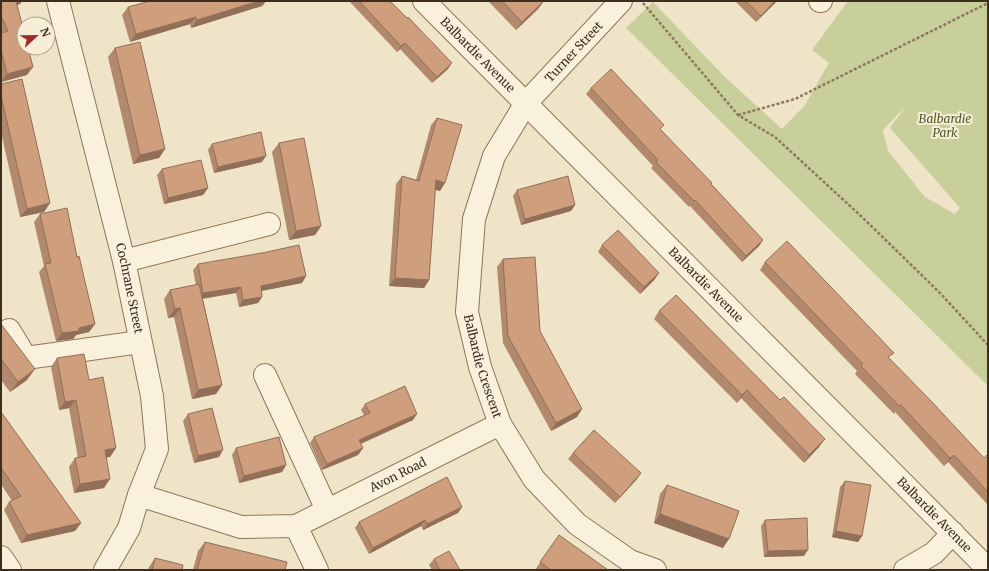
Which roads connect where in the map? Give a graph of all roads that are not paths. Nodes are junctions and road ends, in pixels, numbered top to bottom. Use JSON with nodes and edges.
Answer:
{"nodes":[{"id":1,"x":60,"y":1,"type":"edge"},
{"id":2,"x":424,"y":1,"type":"edge"},
{"id":3,"x":621,"y":1,"type":"edge"},
{"id":4,"x":526,"y":103,"type":"junction"},
{"id":5,"x":269,"y":224,"type":"dead end"},
{"id":6,"x":124,"y":261,"type":"junction"},
{"id":7,"x":10,"y":330,"type":"dead end"},
{"id":8,"x":140,"y":342,"type":"junction"},
{"id":9,"x":265,"y":375,"type":"dead end"},
{"id":10,"x":500,"y":424,"type":"junction"},
{"id":11,"x":139,"y":495,"type":"junction"},
{"id":12,"x":327,"y":510,"type":"junction"},
{"id":13,"x":296,"y":526,"type":"junction"},
{"id":14,"x":952,"y":533,"type":"junction"},
{"id":15,"x":1,"y":557,"type":"edge"},
{"id":16,"x":988,"y":569,"type":"edge"},
{"id":17,"x":10,"y":570,"type":"edge"},
{"id":18,"x":105,"y":570,"type":"edge"},
{"id":19,"x":317,"y":570,"type":"edge"},
{"id":20,"x":655,"y":570,"type":"edge"},
{"id":21,"x":905,"y":570,"type":"edge"}],
"edges":[{"from":1,"to":6,"type":"street","name":"Cochrane Street"},
{"from":2,"to":4,"type":"street","name":"Balbardie Avenue"},
{"from":3,"to":4,"type":"street","name":"Turner Street"},
{"from":4,"to":10,"type":"street","name":"Balbardie Crescent"},
{"from":4,"to":14,"type":"street","name":"Balbardie Avenue"},
{"from":5,"to":6,"type":"street"},
{"from":6,"to":8,"type":"street","name":"Cochrane Street"},
{"from":7,"to":8,"type":"street"},
{"from":8,"to":11,"type":"street","name":"Cochrane Street"},
{"from":9,"to":12,"type":"street"},
{"from":10,"to":12,"type":"street","name":"Avon Road"},
{"from":10,"to":20,"type":"street","name":"Balbardie Crescent"},
{"from":11,"to":13,"type":"street","name":"Avon Road"},
{"from":11,"to":18,"type":"street","name":"Cochrane Street"},
{"from":12,"to":13,"type":"street","name":"Avon Road"},
{"from":13,"to":19,"type":"street"},
{"from":14,"to":16,"type":"street","name":"Balbardie Avenue"},
{"from":14,"to":21,"type":"street"},
{"from":15,"to":17,"type":"street"}]}
